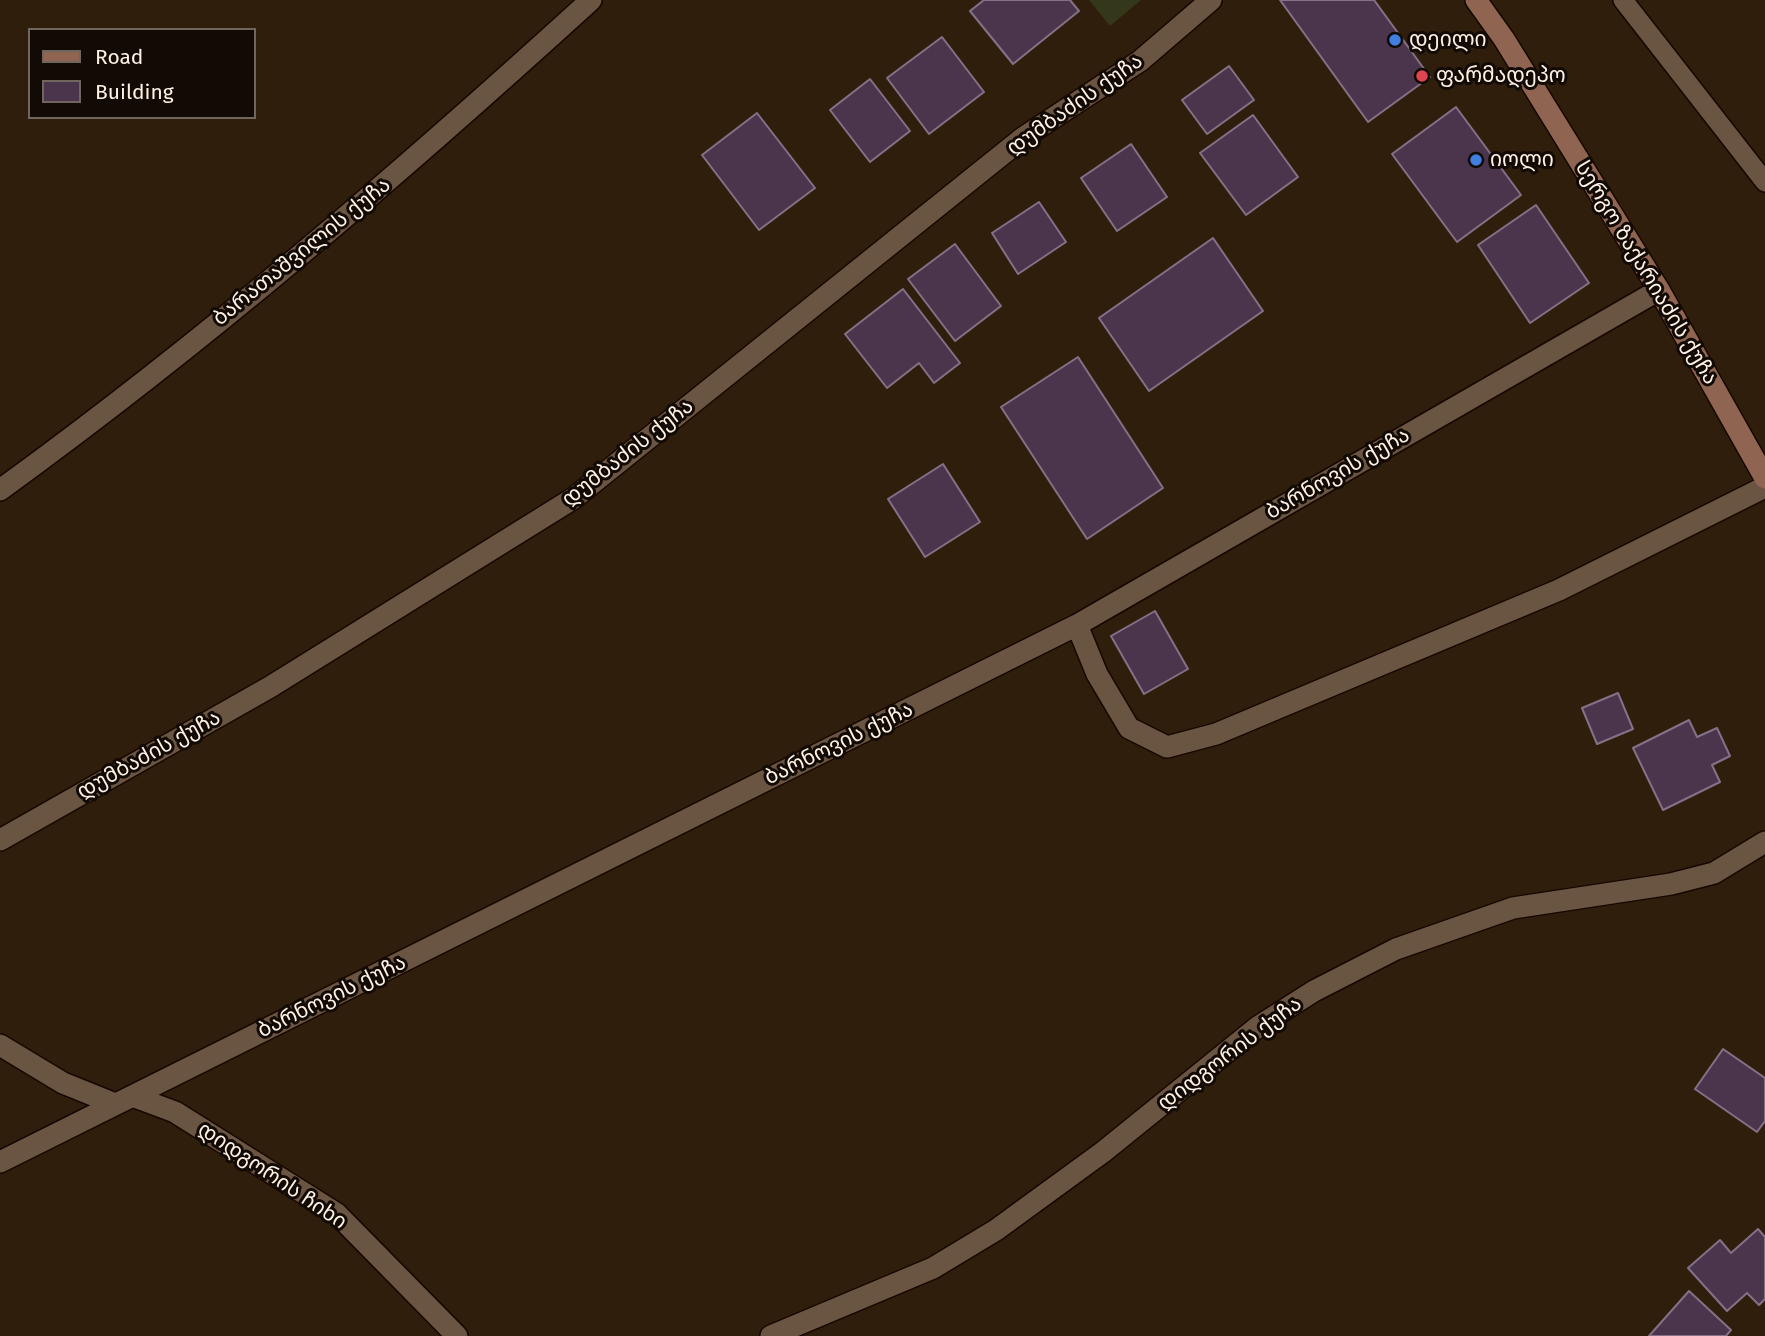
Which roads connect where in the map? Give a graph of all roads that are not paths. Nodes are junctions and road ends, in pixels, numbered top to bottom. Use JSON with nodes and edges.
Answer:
{"nodes":[{"id":1,"x":591,"y":0,"type":"edge"},
{"id":2,"x":1211,"y":0,"type":"edge"},
{"id":3,"x":1476,"y":0,"type":"edge"},
{"id":4,"x":1623,"y":0,"type":"edge"},
{"id":5,"x":1765,"y":182,"type":"edge"},
{"id":6,"x":1659,"y":290,"type":"junction"},
{"id":7,"x":1765,"y":478,"type":"edge"},
{"id":8,"x":1765,"y":487,"type":"edge"},
{"id":9,"x":0,"y":490,"type":"edge"},
{"id":10,"x":1077,"y":625,"type":"junction"},
{"id":11,"x":0,"y":840,"type":"edge"},
{"id":12,"x":1765,"y":842,"type":"edge"},
{"id":13,"x":0,"y":1045,"type":"edge"},
{"id":14,"x":123,"y":1100,"type":"junction"},
{"id":15,"x":0,"y":1162,"type":"edge"},
{"id":16,"x":457,"y":1336,"type":"edge"},
{"id":17,"x":771,"y":1336,"type":"edge"}],
"edges":[{"from":1,"to":9,"type":"street","name":"ბარათაშვილის ქუჩა"},
{"from":2,"to":11,"type":"street","name":"დუმბაძის ქუჩა"},
{"from":3,"to":6,"type":"main road","name":"სერგო ზაქარიაძის ქუჩა"},
{"from":4,"to":5,"type":"lane"},
{"from":6,"to":7,"type":"main road","name":"სერგო ზაქარიაძის ქუჩა"},
{"from":6,"to":10,"type":"street","name":"ბარნოვის ქუჩა"},
{"from":8,"to":10,"type":"street"},
{"from":10,"to":14,"type":"street","name":"ბარნოვის ქუჩა"},
{"from":12,"to":17,"type":"street","name":"დიდგორის ქუჩა"},
{"from":13,"to":14,"type":"street","name":"დიდგორის ჩიხი"},
{"from":14,"to":15,"type":"street","name":"ბარნოვის ქუჩა"},
{"from":14,"to":16,"type":"street","name":"დიდგორის ჩიხი"}]}
